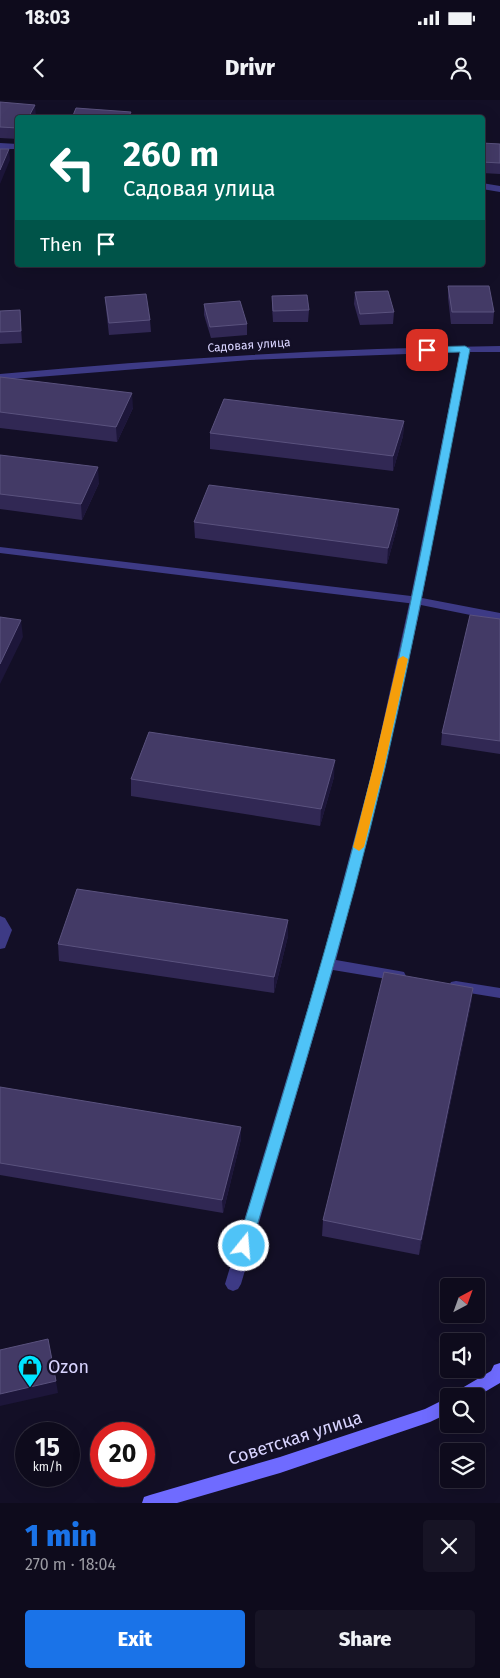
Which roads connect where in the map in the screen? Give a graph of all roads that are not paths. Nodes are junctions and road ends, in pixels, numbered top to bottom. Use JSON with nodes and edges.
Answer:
{"nodes":[{"id":1,"x":0,"y":146,"type":"edge"},
{"id":2,"x":15,"y":147,"type":"edge"},
{"id":3,"x":485,"y":186,"type":"edge"},
{"id":4,"x":500,"y":189,"type":"edge"},
{"id":5,"x":465,"y":349,"type":"junction"},
{"id":6,"x":500,"y":349,"type":"edge"},
{"id":7,"x":0,"y":376,"type":"edge"},
{"id":8,"x":0,"y":550,"type":"edge"},
{"id":9,"x":416,"y":600,"type":"junction"},
{"id":10,"x":500,"y":617,"type":"edge"},
{"id":11,"x":0,"y":921,"type":"edge"},
{"id":12,"x":0,"y":944,"type":"edge"},
{"id":13,"x":328,"y":964,"type":"junction"},
{"id":14,"x":414,"y":979,"type":"edge"},
{"id":15,"x":443,"y":984,"type":"edge"},
{"id":16,"x":500,"y":993,"type":"edge"},
{"id":17,"x":233,"y":1284,"type":"dead end"},
{"id":18,"x":499,"y":1376,"type":"edge"},
{"id":19,"x":477,"y":1388,"type":"edge"},
{"id":20,"x":440,"y":1409,"type":"edge"},
{"id":21,"x":150,"y":1503,"type":"edge"}],
"edges":[{"from":1,"to":2,"type":"street"},
{"from":3,"to":4,"type":"street"},
{"from":5,"to":6,"type":"street","name":"Садовая улица"},
{"from":5,"to":7,"type":"street","name":"Садовая улица"},
{"from":5,"to":9,"type":"street"},
{"from":8,"to":9,"type":"street"},
{"from":9,"to":10,"type":"street"},
{"from":9,"to":13,"type":"street"},
{"from":11,"to":12,"type":"street"},
{"from":13,"to":14,"type":"street"},
{"from":13,"to":17,"type":"street"},
{"from":15,"to":16,"type":"street"},
{"from":18,"to":19,"type":"main road"},
{"from":20,"to":21,"type":"main road","name":"Советская улица"}]}
